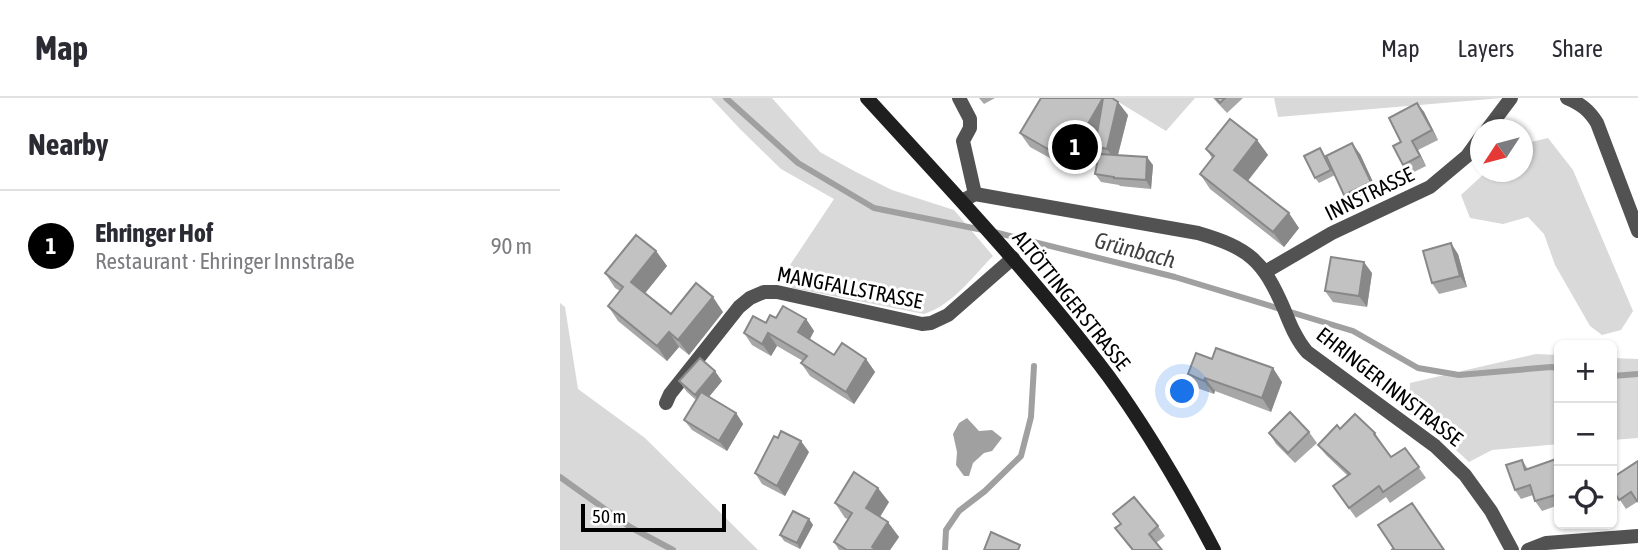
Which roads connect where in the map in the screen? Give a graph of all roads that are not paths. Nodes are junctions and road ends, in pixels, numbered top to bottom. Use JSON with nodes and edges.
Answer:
{"nodes":[{"id":1,"x":867,"y":98,"type":"edge"},
{"id":2,"x":959,"y":98,"type":"edge"},
{"id":3,"x":1511,"y":98,"type":"edge"},
{"id":4,"x":1567,"y":98,"type":"edge"},
{"id":5,"x":1495,"y":119,"type":"edge"},
{"id":6,"x":1470,"y":152,"type":"edge"},
{"id":7,"x":969,"y":202,"type":"junction"},
{"id":8,"x":1638,"y":231,"type":"edge"},
{"id":9,"x":1008,"y":253,"type":"junction"},
{"id":10,"x":1265,"y":272,"type":"junction"},
{"id":11,"x":666,"y":403,"type":"dead end"},
{"id":12,"x":1638,"y":537,"type":"edge"},
{"id":13,"x":1214,"y":550,"type":"edge"},
{"id":14,"x":1511,"y":550,"type":"edge"},
{"id":15,"x":1528,"y":550,"type":"edge"}],
"edges":[{"from":1,"to":7,"type":"main road","name":"ALTÖTTINGER STRASSE"},
{"from":2,"to":7,"type":"street"},
{"from":3,"to":5,"type":"street"},
{"from":4,"to":8,"type":"street"},
{"from":6,"to":10,"type":"street","name":"INNSTRASSE"},
{"from":7,"to":9,"type":"main road","name":"ALTÖTTINGER STRASSE"},
{"from":7,"to":10,"type":"street","name":"EHRINGER INNSTRASSE"},
{"from":9,"to":11,"type":"street","name":"MANGFALLSTRASSE"},
{"from":9,"to":13,"type":"main road","name":"ALTÖTTINGER STRASSE"},
{"from":10,"to":14,"type":"street","name":"EHRINGER INNSTRASSE"},
{"from":12,"to":15,"type":"street"}]}
